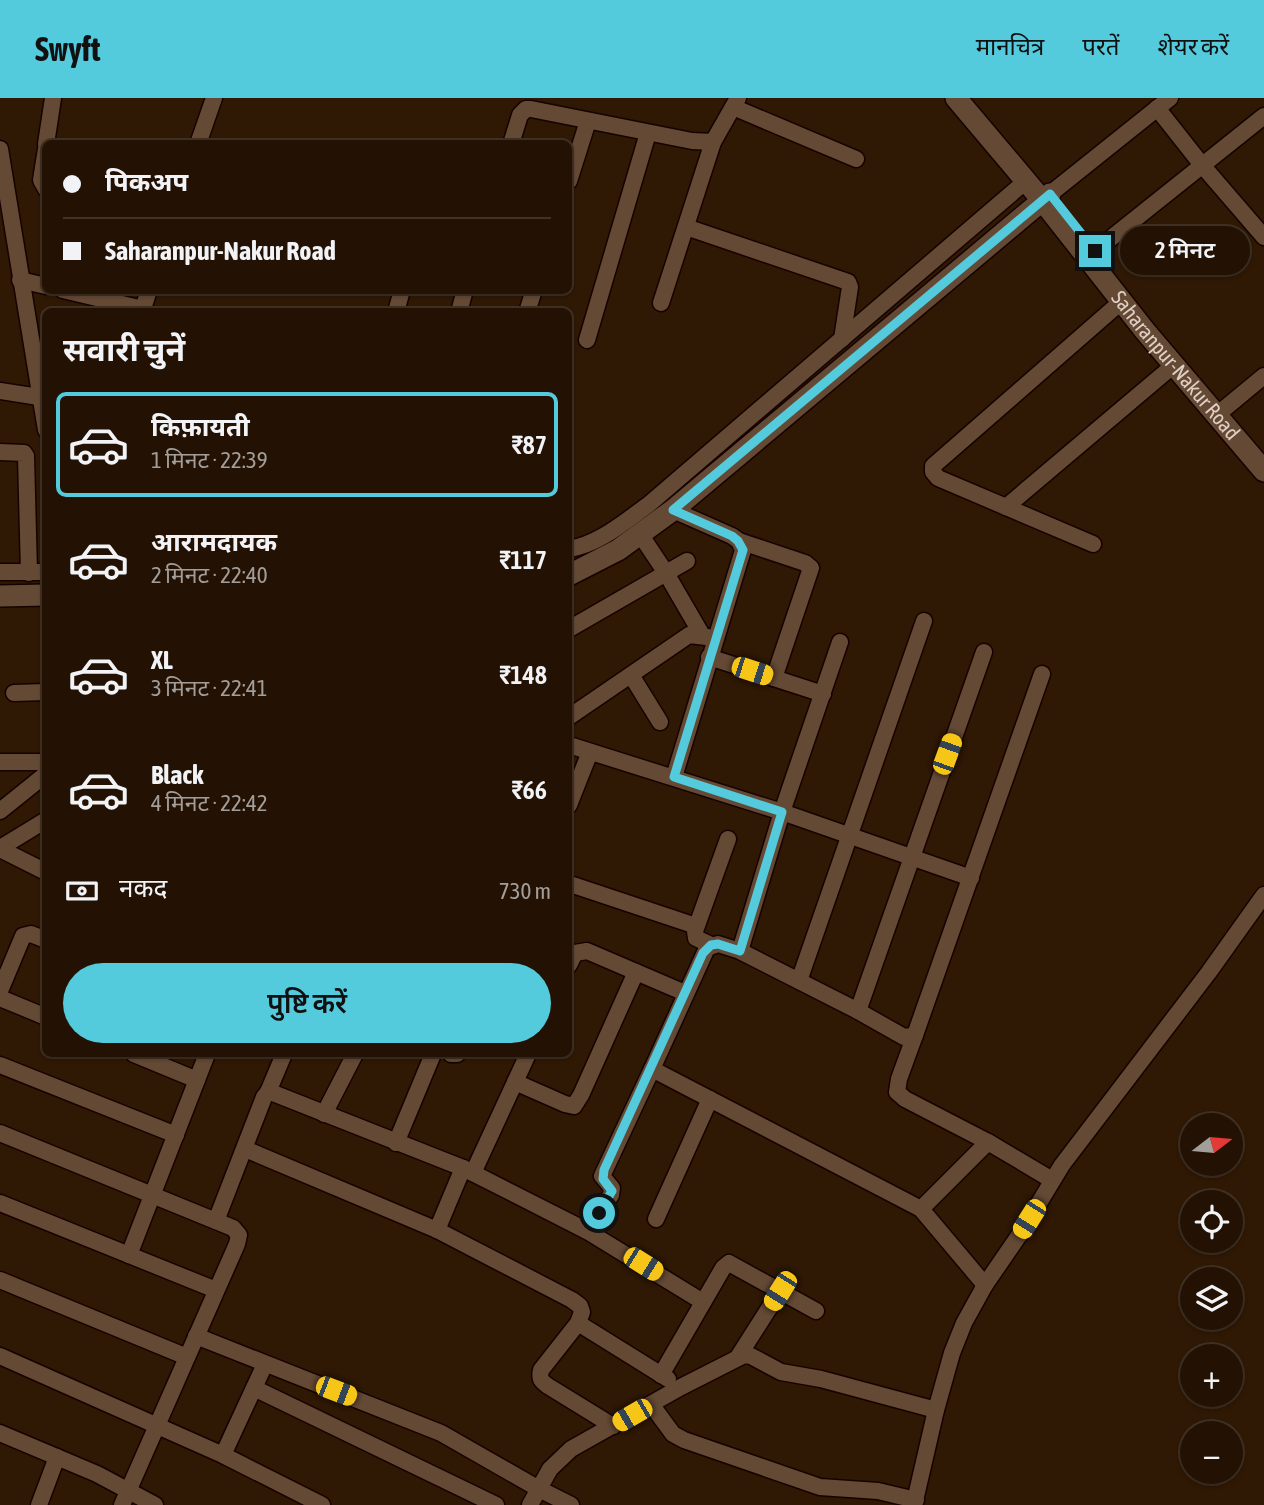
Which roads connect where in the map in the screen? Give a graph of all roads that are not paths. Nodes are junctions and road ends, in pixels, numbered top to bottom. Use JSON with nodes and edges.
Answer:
{"nodes":[{"id":1,"x":53,"y":98,"type":"edge"},
{"id":2,"x":214,"y":98,"type":"edge"},
{"id":3,"x":956,"y":98,"type":"edge"},
{"id":4,"x":970,"y":98,"type":"edge"},
{"id":5,"x":735,"y":103,"type":"edge"},
{"id":6,"x":1163,"y":103,"type":"edge"},
{"id":7,"x":1264,"y":116,"type":"edge"},
{"id":8,"x":588,"y":121,"type":"junction"},
{"id":9,"x":648,"y":133,"type":"junction"},
{"id":10,"x":47,"y":140,"type":"edge"},
{"id":11,"x":199,"y":140,"type":"edge"},
{"id":12,"x":512,"y":140,"type":"edge"},
{"id":13,"x":713,"y":142,"type":"junction"},
{"id":14,"x":0,"y":149,"type":"edge"},
{"id":15,"x":856,"y":159,"type":"dead end"},
{"id":16,"x":1202,"y":165,"type":"junction"},
{"id":17,"x":572,"y":172,"type":"edge"},
{"id":18,"x":1026,"y":181,"type":"junction"},
{"id":19,"x":1046,"y":197,"type":"junction"},
{"id":20,"x":685,"y":226,"type":"junction"},
{"id":21,"x":1264,"y":237,"type":"edge"},
{"id":22,"x":1095,"y":251,"type":"junction"},
{"id":23,"x":20,"y":280,"type":"junction"},
{"id":24,"x":42,"y":285,"type":"edge"},
{"id":25,"x":79,"y":294,"type":"edge"},
{"id":26,"x":1122,"y":301,"type":"junction"},
{"id":27,"x":661,"y":303,"type":"dead end"},
{"id":28,"x":134,"y":308,"type":"edge"},
{"id":29,"x":842,"y":339,"type":"junction"},
{"id":30,"x":587,"y":340,"type":"dead end"},
{"id":31,"x":1174,"y":365,"type":"junction"},
{"id":32,"x":1264,"y":376,"type":"edge"},
{"id":33,"x":801,"y":389,"type":"junction"},
{"id":34,"x":0,"y":391,"type":"edge"},
{"id":35,"x":39,"y":397,"type":"junction"},
{"id":36,"x":1224,"y":409,"type":"junction"},
{"id":37,"x":42,"y":411,"type":"edge"},
{"id":38,"x":0,"y":452,"type":"edge"},
{"id":39,"x":1264,"y":456,"type":"edge"},
{"id":40,"x":1264,"y":471,"type":"edge"},
{"id":41,"x":1006,"y":507,"type":"junction"},
{"id":42,"x":673,"y":510,"type":"junction"},
{"id":43,"x":640,"y":534,"type":"junction"},
{"id":44,"x":738,"y":541,"type":"junction"},
{"id":45,"x":1093,"y":544,"type":"dead end"},
{"id":46,"x":572,"y":548,"type":"edge"},
{"id":47,"x":687,"y":561,"type":"dead end"},
{"id":48,"x":0,"y":572,"type":"edge"},
{"id":49,"x":37,"y":572,"type":"edge"},
{"id":50,"x":572,"y":573,"type":"edge"},
{"id":51,"x":666,"y":573,"type":"junction"},
{"id":52,"x":42,"y":595,"type":"edge"},
{"id":53,"x":0,"y":596,"type":"edge"},
{"id":54,"x":924,"y":621,"type":"dead end"},
{"id":55,"x":572,"y":627,"type":"edge"},
{"id":56,"x":708,"y":637,"type":"junction"},
{"id":57,"x":840,"y":642,"type":"dead end"},
{"id":58,"x":984,"y":652,"type":"dead end"},
{"id":59,"x":709,"y":657,"type":"junction"},
{"id":60,"x":1042,"y":674,"type":"dead end"},
{"id":61,"x":631,"y":675,"type":"junction"},
{"id":62,"x":774,"y":678,"type":"junction"},
{"id":63,"x":42,"y":692,"type":"edge"},
{"id":64,"x":14,"y":693,"type":"dead end"},
{"id":65,"x":823,"y":694,"type":"junction"},
{"id":66,"x":572,"y":715,"type":"edge"},
{"id":67,"x":660,"y":722,"type":"dead end"},
{"id":68,"x":572,"y":746,"type":"edge"},
{"id":69,"x":590,"y":752,"type":"junction"},
{"id":70,"x":0,"y":762,"type":"edge"},
{"id":71,"x":42,"y":762,"type":"edge"},
{"id":72,"x":42,"y":777,"type":"edge"},
{"id":73,"x":674,"y":777,"type":"junction"},
{"id":74,"x":572,"y":797,"type":"edge"},
{"id":75,"x":0,"y":811,"type":"edge"},
{"id":76,"x":782,"y":812,"type":"junction"},
{"id":77,"x":42,"y":822,"type":"edge"},
{"id":78,"x":849,"y":836,"type":"junction"},
{"id":79,"x":728,"y":839,"type":"dead end"},
{"id":80,"x":0,"y":848,"type":"edge"},
{"id":81,"x":911,"y":856,"type":"junction"},
{"id":82,"x":42,"y":870,"type":"edge"},
{"id":83,"x":971,"y":878,"type":"junction"},
{"id":84,"x":573,"y":885,"type":"dead end"},
{"id":85,"x":1264,"y":895,"type":"edge"},
{"id":86,"x":696,"y":926,"type":"junction"},
{"id":87,"x":42,"y":938,"type":"edge"},
{"id":88,"x":711,"y":945,"type":"junction"},
{"id":89,"x":740,"y":951,"type":"junction"},
{"id":90,"x":572,"y":959,"type":"edge"},
{"id":91,"x":636,"y":972,"type":"junction"},
{"id":92,"x":799,"y":981,"type":"junction"},
{"id":93,"x":0,"y":991,"type":"edge"},
{"id":94,"x":685,"y":993,"type":"junction"},
{"id":95,"x":0,"y":998,"type":"edge"},
{"id":96,"x":858,"y":1011,"type":"junction"},
{"id":97,"x":42,"y":1015,"type":"edge"},
{"id":98,"x":915,"y":1035,"type":"junction"},
{"id":99,"x":146,"y":1057,"type":"edge"},
{"id":100,"x":206,"y":1057,"type":"edge"},
{"id":101,"x":283,"y":1057,"type":"edge"},
{"id":102,"x":353,"y":1057,"type":"edge"},
{"id":103,"x":432,"y":1057,"type":"edge"},
{"id":104,"x":527,"y":1057,"type":"edge"},
{"id":105,"x":0,"y":1065,"type":"edge"},
{"id":106,"x":652,"y":1069,"type":"junction"},
{"id":107,"x":197,"y":1080,"type":"junction"},
{"id":108,"x":515,"y":1082,"type":"junction"},
{"id":109,"x":268,"y":1092,"type":"junction"},
{"id":110,"x":710,"y":1099,"type":"junction"},
{"id":111,"x":324,"y":1114,"type":"junction"},
{"id":112,"x":0,"y":1133,"type":"edge"},
{"id":113,"x":176,"y":1135,"type":"junction"},
{"id":114,"x":988,"y":1142,"type":"junction"},
{"id":115,"x":396,"y":1143,"type":"junction"},
{"id":116,"x":245,"y":1149,"type":"junction"},
{"id":117,"x":468,"y":1171,"type":"junction"},
{"id":118,"x":1052,"y":1180,"type":"junction"},
{"id":119,"x":153,"y":1194,"type":"junction"},
{"id":120,"x":0,"y":1202,"type":"edge"},
{"id":121,"x":921,"y":1209,"type":"junction"},
{"id":122,"x":656,"y":1219,"type":"dead end"},
{"id":123,"x":216,"y":1221,"type":"junction"},
{"id":124,"x":437,"y":1230,"type":"junction"},
{"id":125,"x":587,"y":1230,"type":"junction"},
{"id":126,"x":129,"y":1255,"type":"junction"},
{"id":127,"x":0,"y":1280,"type":"edge"},
{"id":128,"x":985,"y":1285,"type":"junction"},
{"id":129,"x":216,"y":1290,"type":"junction"},
{"id":130,"x":780,"y":1291,"type":"junction"},
{"id":131,"x":704,"y":1302,"type":"junction"},
{"id":132,"x":816,"y":1311,"type":"dead end"},
{"id":133,"x":578,"y":1322,"type":"junction"},
{"id":134,"x":196,"y":1336,"type":"junction"},
{"id":135,"x":0,"y":1356,"type":"edge"},
{"id":136,"x":187,"y":1357,"type":"junction"},
{"id":137,"x":738,"y":1357,"type":"junction"},
{"id":138,"x":265,"y":1364,"type":"junction"},
{"id":139,"x":661,"y":1375,"type":"junction"},
{"id":140,"x":681,"y":1387,"type":"junction"},
{"id":141,"x":254,"y":1388,"type":"junction"},
{"id":142,"x":651,"y":1405,"type":"junction"},
{"id":143,"x":936,"y":1410,"type":"junction"},
{"id":144,"x":157,"y":1424,"type":"junction"},
{"id":145,"x":614,"y":1426,"type":"junction"},
{"id":146,"x":0,"y":1433,"type":"edge"},
{"id":147,"x":223,"y":1455,"type":"junction"},
{"id":148,"x":57,"y":1457,"type":"junction"},
{"id":149,"x":539,"y":1489,"type":"junction"},
{"id":150,"x":125,"y":1498,"type":"edge"},
{"id":151,"x":915,"y":1502,"type":"edge"},
{"id":152,"x":38,"y":1505,"type":"edge"},
{"id":153,"x":155,"y":1505,"type":"edge"},
{"id":154,"x":322,"y":1505,"type":"edge"},
{"id":155,"x":496,"y":1505,"type":"edge"},
{"id":156,"x":530,"y":1505,"type":"edge"},
{"id":157,"x":571,"y":1505,"type":"edge"}],
"edges":[{"from":1,"to":10,"type":"street"},
{"from":2,"to":11,"type":"street"},
{"from":3,"to":18,"type":"main road","name":"Saharanpur-Nakur Road"},
{"from":4,"to":19,"type":"main road","name":"Saharanpur-Nakur Road"},
{"from":5,"to":13,"type":"street"},
{"from":5,"to":15,"type":"street"},
{"from":6,"to":16,"type":"street"},
{"from":6,"to":19,"type":"street"},
{"from":7,"to":16,"type":"street"},
{"from":8,"to":9,"type":"street"},
{"from":8,"to":12,"type":"street"},
{"from":8,"to":17,"type":"street"},
{"from":9,"to":13,"type":"street"},
{"from":9,"to":30,"type":"street"},
{"from":13,"to":20,"type":"street"},
{"from":14,"to":23,"type":"street"},
{"from":16,"to":21,"type":"street"},
{"from":16,"to":22,"type":"street"},
{"from":18,"to":19,"type":"main road","name":"Saharanpur-Nakur Road"},
{"from":18,"to":29,"type":"street"},
{"from":19,"to":22,"type":"main road","name":"Saharanpur-Nakur Road"},
{"from":19,"to":26,"type":"main road","name":"Saharanpur-Nakur Road"},
{"from":19,"to":33,"type":"main road"},
{"from":20,"to":27,"type":"street"},
{"from":20,"to":29,"type":"street"},
{"from":22,"to":36,"type":"main road","name":"Saharanpur-Nakur Road"},
{"from":23,"to":24,"type":"street"},
{"from":23,"to":35,"type":"street"},
{"from":25,"to":28,"type":"street"},
{"from":26,"to":31,"type":"main road","name":"Saharanpur-Nakur Road"},
{"from":26,"to":41,"type":"street"},
{"from":29,"to":33,"type":"street"},
{"from":31,"to":40,"type":"main road","name":"Saharanpur-Nakur Road"},
{"from":31,"to":41,"type":"street"},
{"from":32,"to":36,"type":"street"},
{"from":33,"to":42,"type":"main road"},
{"from":33,"to":46,"type":"street"},
{"from":34,"to":35,"type":"street"},
{"from":35,"to":37,"type":"street"},
{"from":36,"to":39,"type":"main road","name":"Saharanpur-Nakur Road"},
{"from":38,"to":49,"type":"street"},
{"from":41,"to":45,"type":"street"},
{"from":42,"to":43,"type":"main road"},
{"from":42,"to":44,"type":"street"},
{"from":43,"to":50,"type":"main road"},
{"from":43,"to":51,"type":"street"},
{"from":44,"to":56,"type":"street"},
{"from":44,"to":62,"type":"street"},
{"from":47,"to":51,"type":"street"},
{"from":48,"to":49,"type":"street"},
{"from":51,"to":55,"type":"street"},
{"from":51,"to":56,"type":"street"},
{"from":52,"to":53,"type":"main road"},
{"from":54,"to":78,"type":"street"},
{"from":56,"to":59,"type":"street"},
{"from":56,"to":61,"type":"street"},
{"from":57,"to":65,"type":"street"},
{"from":58,"to":81,"type":"street"},
{"from":59,"to":62,"type":"street"},
{"from":59,"to":73,"type":"street"},
{"from":60,"to":83,"type":"street"},
{"from":61,"to":66,"type":"street"},
{"from":61,"to":67,"type":"street"},
{"from":62,"to":65,"type":"street"},
{"from":63,"to":64,"type":"street"},
{"from":65,"to":76,"type":"street"},
{"from":68,"to":69,"type":"street"},
{"from":69,"to":73,"type":"street"},
{"from":69,"to":74,"type":"street"},
{"from":70,"to":71,"type":"street"},
{"from":72,"to":75,"type":"street"},
{"from":73,"to":76,"type":"street"},
{"from":76,"to":78,"type":"street"},
{"from":76,"to":89,"type":"street"},
{"from":77,"to":80,"type":"street"},
{"from":78,"to":81,"type":"street"},
{"from":78,"to":92,"type":"street"},
{"from":79,"to":86,"type":"street"},
{"from":80,"to":82,"type":"street"},
{"from":81,"to":83,"type":"street"},
{"from":81,"to":96,"type":"street"},
{"from":83,"to":98,"type":"street"},
{"from":84,"to":86,"type":"street"},
{"from":85,"to":118,"type":"street"},
{"from":86,"to":88,"type":"street"},
{"from":87,"to":93,"type":"street"},
{"from":88,"to":89,"type":"street"},
{"from":88,"to":94,"type":"street"},
{"from":89,"to":92,"type":"street"},
{"from":90,"to":91,"type":"street"},
{"from":91,"to":94,"type":"street"},
{"from":91,"to":108,"type":"street"},
{"from":92,"to":96,"type":"street"},
{"from":94,"to":106,"type":"street"},
{"from":95,"to":97,"type":"street"},
{"from":96,"to":98,"type":"street"},
{"from":98,"to":114,"type":"street"},
{"from":99,"to":107,"type":"street"},
{"from":100,"to":107,"type":"street"},
{"from":101,"to":109,"type":"street"},
{"from":102,"to":111,"type":"street"},
{"from":103,"to":115,"type":"street"},
{"from":104,"to":108,"type":"street"},
{"from":105,"to":113,"type":"street"},
{"from":106,"to":110,"type":"street"},
{"from":106,"to":125,"type":"street"},
{"from":107,"to":113,"type":"street"},
{"from":108,"to":117,"type":"street"},
{"from":109,"to":111,"type":"street"},
{"from":109,"to":116,"type":"street"},
{"from":110,"to":121,"type":"street"},
{"from":110,"to":122,"type":"street"},
{"from":111,"to":115,"type":"street"},
{"from":112,"to":119,"type":"street"},
{"from":113,"to":119,"type":"street"},
{"from":114,"to":118,"type":"street"},
{"from":114,"to":121,"type":"street"},
{"from":115,"to":117,"type":"street"},
{"from":116,"to":123,"type":"street"},
{"from":116,"to":124,"type":"street"},
{"from":117,"to":124,"type":"street"},
{"from":117,"to":125,"type":"street"},
{"from":118,"to":128,"type":"street"},
{"from":119,"to":123,"type":"street"},
{"from":119,"to":126,"type":"street"},
{"from":120,"to":126,"type":"street"},
{"from":121,"to":128,"type":"street"},
{"from":123,"to":129,"type":"street"},
{"from":124,"to":133,"type":"street"},
{"from":125,"to":131,"type":"street"},
{"from":126,"to":129,"type":"street"},
{"from":127,"to":136,"type":"street"},
{"from":128,"to":143,"type":"street"},
{"from":129,"to":134,"type":"street"},
{"from":130,"to":131,"type":"street"},
{"from":130,"to":132,"type":"street"},
{"from":130,"to":137,"type":"street"},
{"from":131,"to":139,"type":"street"},
{"from":133,"to":139,"type":"street"},
{"from":133,"to":145,"type":"street"},
{"from":134,"to":136,"type":"street"},
{"from":134,"to":138,"type":"street"},
{"from":135,"to":144,"type":"street"},
{"from":136,"to":144,"type":"street"},
{"from":137,"to":140,"type":"street"},
{"from":137,"to":143,"type":"street"},
{"from":138,"to":141,"type":"street"},
{"from":138,"to":149,"type":"street"},
{"from":139,"to":140,"type":"street"},
{"from":140,"to":142,"type":"street"},
{"from":141,"to":147,"type":"street"},
{"from":141,"to":155,"type":"street"},
{"from":142,"to":145,"type":"street"},
{"from":142,"to":151,"type":"street"},
{"from":143,"to":151,"type":"street"},
{"from":144,"to":147,"type":"street"},
{"from":144,"to":150,"type":"street"},
{"from":145,"to":149,"type":"street"},
{"from":146,"to":148,"type":"street"},
{"from":147,"to":154,"type":"street"},
{"from":148,"to":150,"type":"street"},
{"from":148,"to":152,"type":"street"},
{"from":149,"to":156,"type":"street"},
{"from":149,"to":157,"type":"street"},
{"from":150,"to":153,"type":"street"}]}
